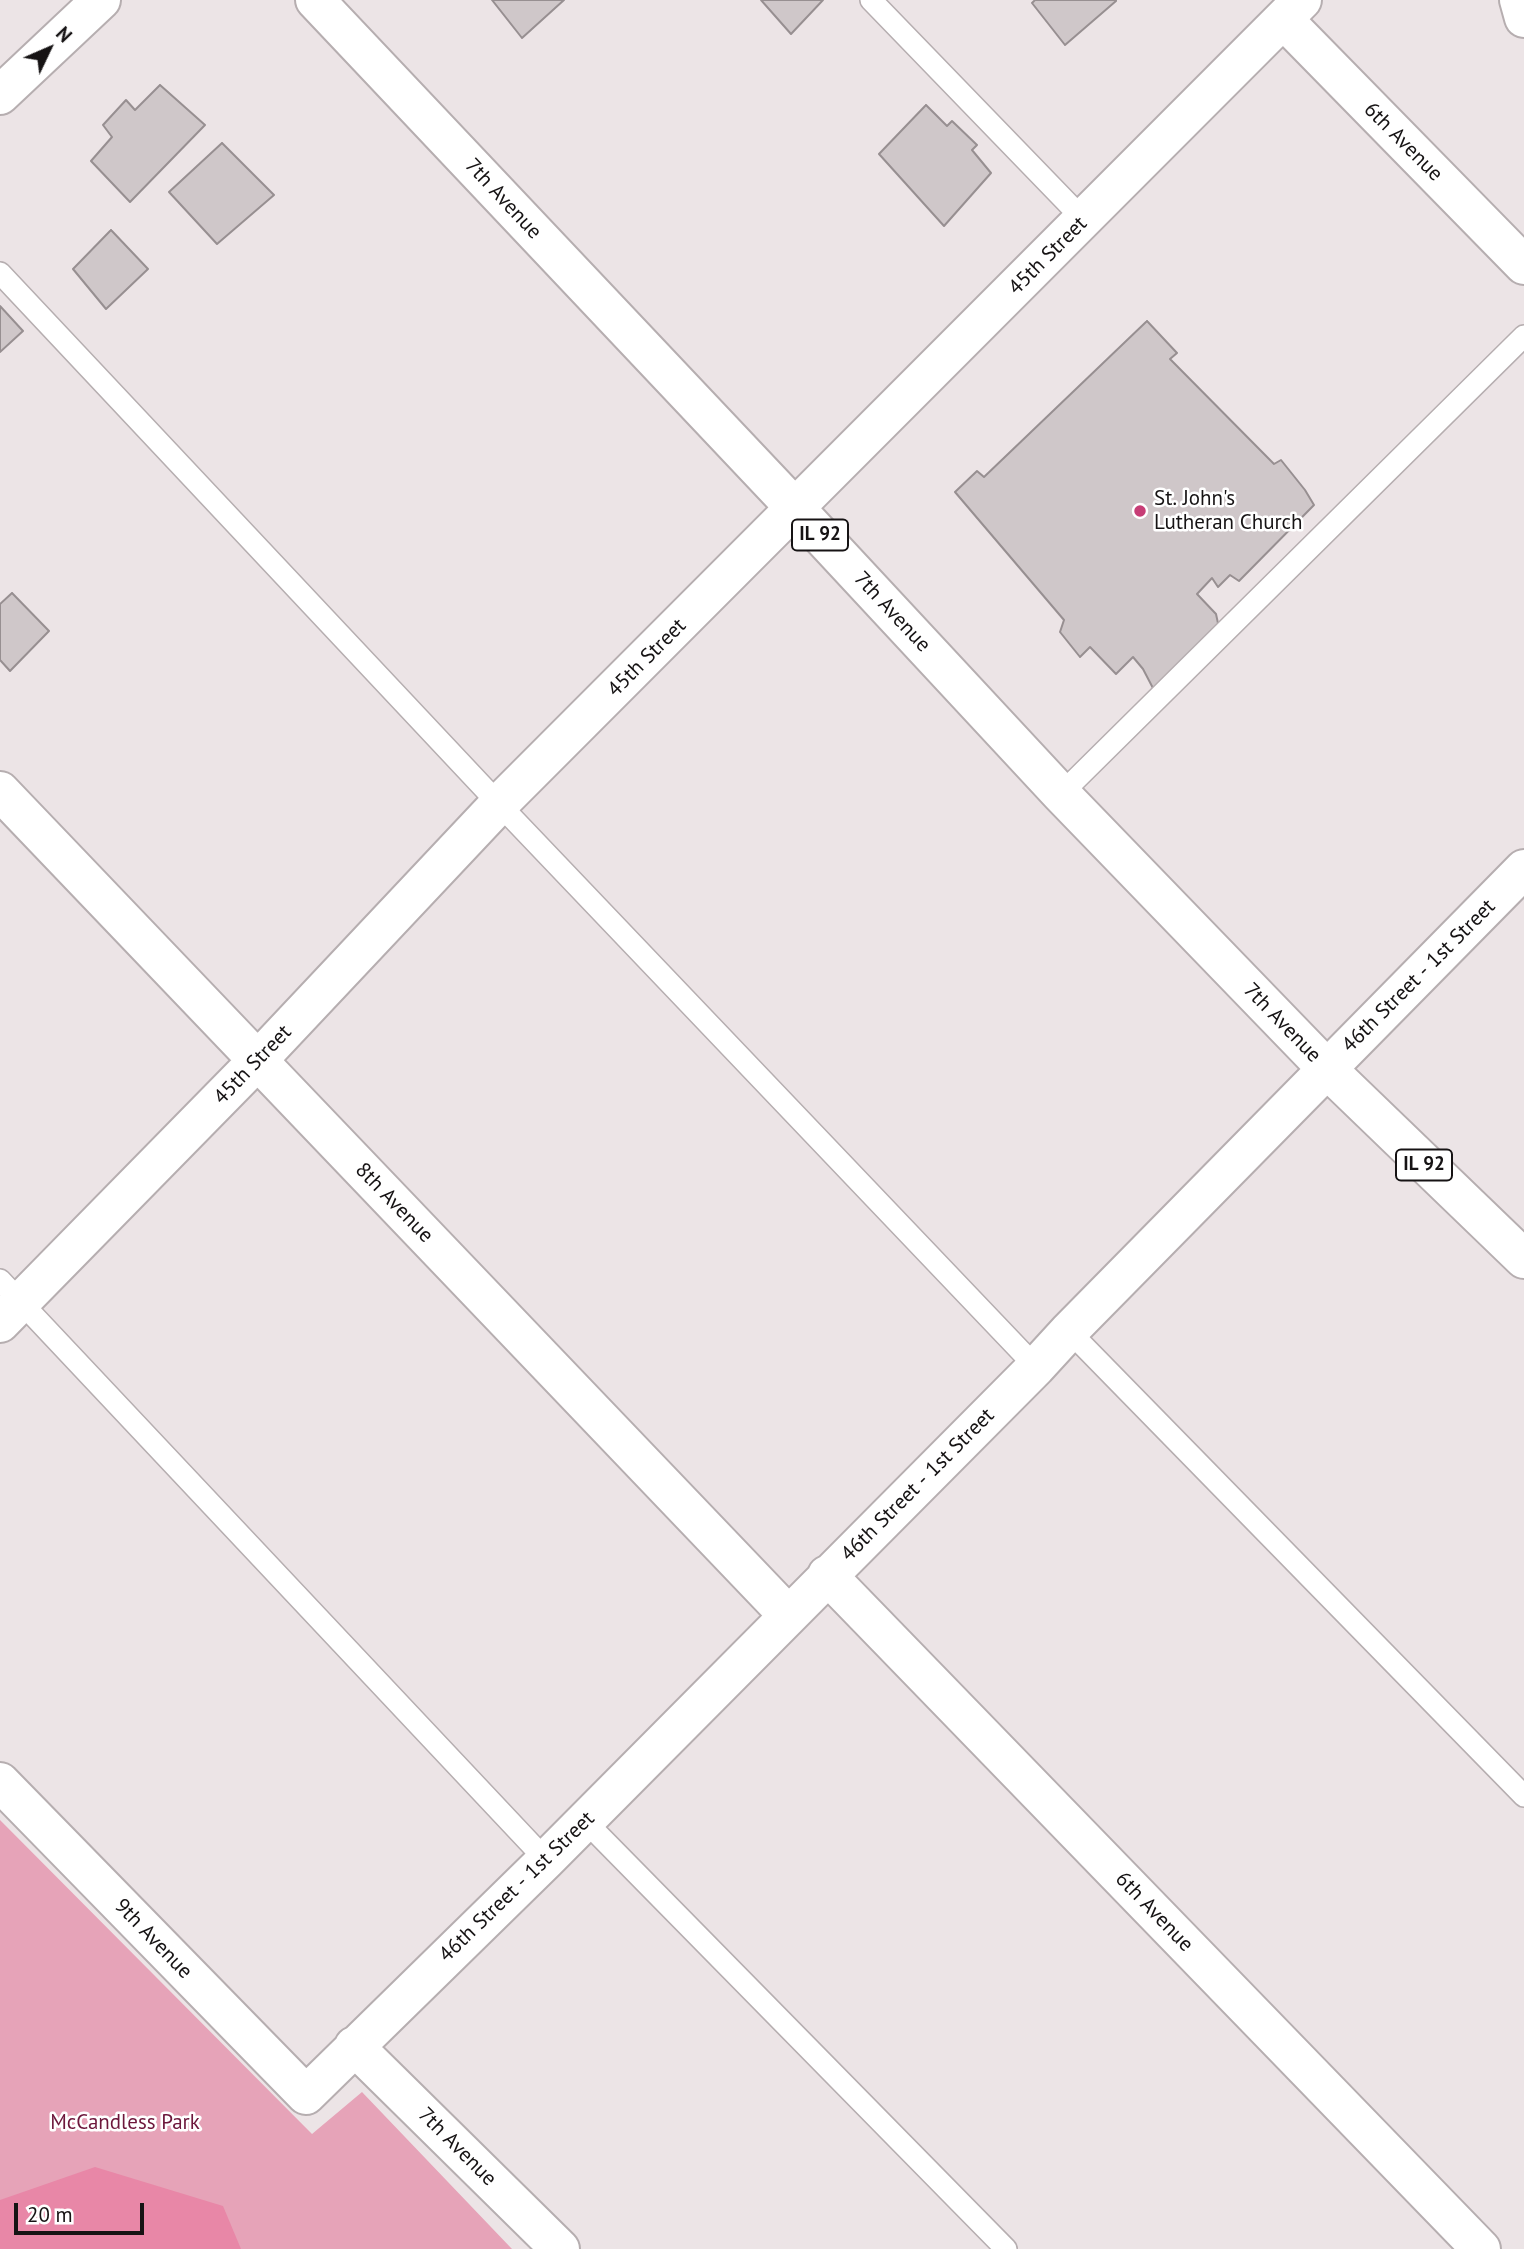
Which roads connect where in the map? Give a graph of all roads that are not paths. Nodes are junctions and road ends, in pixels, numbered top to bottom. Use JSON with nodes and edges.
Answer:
{"nodes":[{"id":1,"x":101,"y":0,"type":"edge"},
{"id":2,"x":315,"y":0,"type":"edge"},
{"id":3,"x":871,"y":0,"type":"edge"},
{"id":4,"x":1519,"y":0,"type":"edge"},
{"id":5,"x":1292,"y":10,"type":"edge"},
{"id":6,"x":1524,"y":18,"type":"edge"},
{"id":7,"x":0,"y":95,"type":"edge"},
{"id":8,"x":1084,"y":220,"type":"junction"},
{"id":9,"x":1524,"y":265,"type":"edge"},
{"id":10,"x":0,"y":272,"type":"edge"},
{"id":11,"x":1524,"y":336,"type":"edge"},
{"id":12,"x":796,"y":509,"type":"junction"},
{"id":13,"x":0,"y":792,"type":"edge"},
{"id":14,"x":1061,"y":794,"type":"junction"},
{"id":15,"x":499,"y":804,"type":"junction"},
{"id":16,"x":1524,"y":869,"type":"edge"},
{"id":17,"x":258,"y":1060,"type":"junction"},
{"id":18,"x":1326,"y":1069,"type":"junction"},
{"id":19,"x":1524,"y":1259,"type":"edge"},
{"id":20,"x":7,"y":1301,"type":"edge"},
{"id":21,"x":1069,"y":1331,"type":"junction"},
{"id":22,"x":1036,"y":1367,"type":"junction"},
{"id":23,"x":827,"y":1575,"type":"junction"},
{"id":24,"x":788,"y":1615,"type":"junction"},
{"id":25,"x":0,"y":1782,"type":"edge"},
{"id":26,"x":1524,"y":1796,"type":"edge"},
{"id":27,"x":585,"y":1821,"type":"junction"},
{"id":28,"x":546,"y":1860,"type":"junction"},
{"id":29,"x":355,"y":2046,"type":"junction"},
{"id":30,"x":306,"y":2095,"type":"joint"},
{"id":31,"x":560,"y":2249,"type":"edge"},
{"id":32,"x":1006,"y":2249,"type":"edge"},
{"id":33,"x":1481,"y":2249,"type":"edge"}],
"edges":[{"from":1,"to":7,"type":"street"},
{"from":2,"to":12,"type":"street","name":"7th Avenue","number":"IL 92"},
{"from":3,"to":8,"type":"lane"},
{"from":4,"to":6,"type":"street"},
{"from":5,"to":8,"type":"street","name":"45th Street"},
{"from":5,"to":9,"type":"street","name":"6th Avenue"},
{"from":8,"to":12,"type":"street","name":"45th Street"},
{"from":10,"to":15,"type":"lane"},
{"from":11,"to":14,"type":"lane"},
{"from":12,"to":14,"type":"street","name":"7th Avenue","number":"IL 92"},
{"from":12,"to":15,"type":"street","name":"45th Street"},
{"from":13,"to":17,"type":"street","name":"8th Avenue"},
{"from":14,"to":18,"type":"street","name":"7th Avenue","number":"IL 92"},
{"from":15,"to":17,"type":"street","name":"45th Street"},
{"from":15,"to":22,"type":"lane"},
{"from":16,"to":18,"type":"street","name":"46th Street - 1st Street"},
{"from":17,"to":20,"type":"street","name":"45th Street"},
{"from":17,"to":24,"type":"street","name":"8th Avenue"},
{"from":18,"to":19,"type":"street","number":"IL 92"},
{"from":18,"to":21,"type":"street","name":"46th Street - 1st Street"},
{"from":20,"to":28,"type":"lane"},
{"from":21,"to":22,"type":"street","name":"46th Street - 1st Street"},
{"from":21,"to":26,"type":"lane"},
{"from":22,"to":23,"type":"street","name":"46th Street - 1st Street"},
{"from":23,"to":24,"type":"street","name":"46th Street - 1st Street"},
{"from":23,"to":33,"type":"street","name":"6th Avenue"},
{"from":24,"to":27,"type":"street","name":"46th Street - 1st Street"},
{"from":25,"to":30,"type":"street","name":"9th Avenue"},
{"from":27,"to":28,"type":"street","name":"46th Street - 1st Street"},
{"from":27,"to":32,"type":"lane"},
{"from":28,"to":29,"type":"street","name":"46th Street - 1st Street"},
{"from":29,"to":30,"type":"street","name":"46th Street - 1st Street"},
{"from":29,"to":31,"type":"street","name":"7th Avenue"}]}
